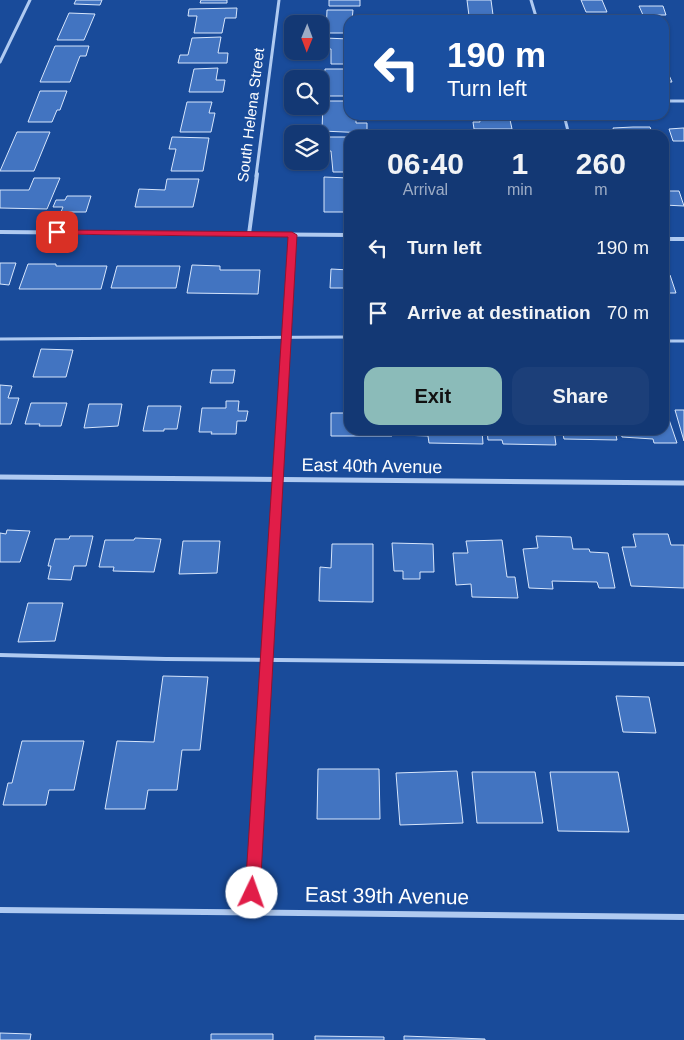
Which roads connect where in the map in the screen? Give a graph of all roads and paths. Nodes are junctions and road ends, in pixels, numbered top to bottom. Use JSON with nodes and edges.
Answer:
{"nodes":[{"id":1,"x":30,"y":0,"type":"edge"},
{"id":2,"x":279,"y":0,"type":"edge"},
{"id":3,"x":531,"y":0,"type":"edge"},
{"id":4,"x":536,"y":15,"type":"edge"},
{"id":5,"x":0,"y":62,"type":"edge"},
{"id":6,"x":669,"y":101,"type":"edge"},
{"id":7,"x":684,"y":101,"type":"edge"},
{"id":8,"x":0,"y":232,"type":"edge"},
{"id":9,"x":249,"y":234,"type":"junction"},
{"id":10,"x":292,"y":235,"type":"junction"},
{"id":11,"x":344,"y":235,"type":"edge"},
{"id":12,"x":669,"y":239,"type":"edge"},
{"id":13,"x":684,"y":239,"type":"edge"},
{"id":14,"x":286,"y":336,"type":"junction"},
{"id":15,"x":344,"y":337,"type":"edge"},
{"id":16,"x":0,"y":339,"type":"edge"},
{"id":17,"x":669,"y":341,"type":"edge"},
{"id":18,"x":684,"y":341,"type":"edge"},
{"id":19,"x":0,"y":477,"type":"edge"},
{"id":20,"x":277,"y":479,"type":"junction"},
{"id":21,"x":684,"y":483,"type":"edge"},
{"id":22,"x":0,"y":655,"type":"edge"},
{"id":23,"x":266,"y":658,"type":"junction"},
{"id":24,"x":684,"y":664,"type":"edge"},
{"id":25,"x":0,"y":910,"type":"edge"},
{"id":26,"x":251,"y":912,"type":"junction"},
{"id":27,"x":684,"y":918,"type":"edge"}],
"edges":[{"from":1,"to":5,"type":"street"},
{"from":2,"to":9,"type":"street","name":"South Helena Street"},
{"from":3,"to":4,"type":"street"},
{"from":6,"to":7,"type":"street"},
{"from":8,"to":9,"type":"street"},
{"from":9,"to":10,"type":"street"},
{"from":10,"to":11,"type":"street"},
{"from":10,"to":14,"type":"street"},
{"from":12,"to":13,"type":"street"},
{"from":14,"to":15,"type":"lane"},
{"from":14,"to":16,"type":"lane"},
{"from":14,"to":20,"type":"street"},
{"from":17,"to":18,"type":"lane"},
{"from":19,"to":20,"type":"street","name":"East 40th Avenue"},
{"from":20,"to":21,"type":"street","name":"East 40th Avenue"},
{"from":20,"to":23,"type":"street"},
{"from":22,"to":23,"type":"lane"},
{"from":23,"to":24,"type":"lane"},
{"from":23,"to":26,"type":"street"},
{"from":25,"to":26,"type":"street","name":"East 39th Avenue"},
{"from":26,"to":27,"type":"street","name":"East 39th Avenue"}]}
